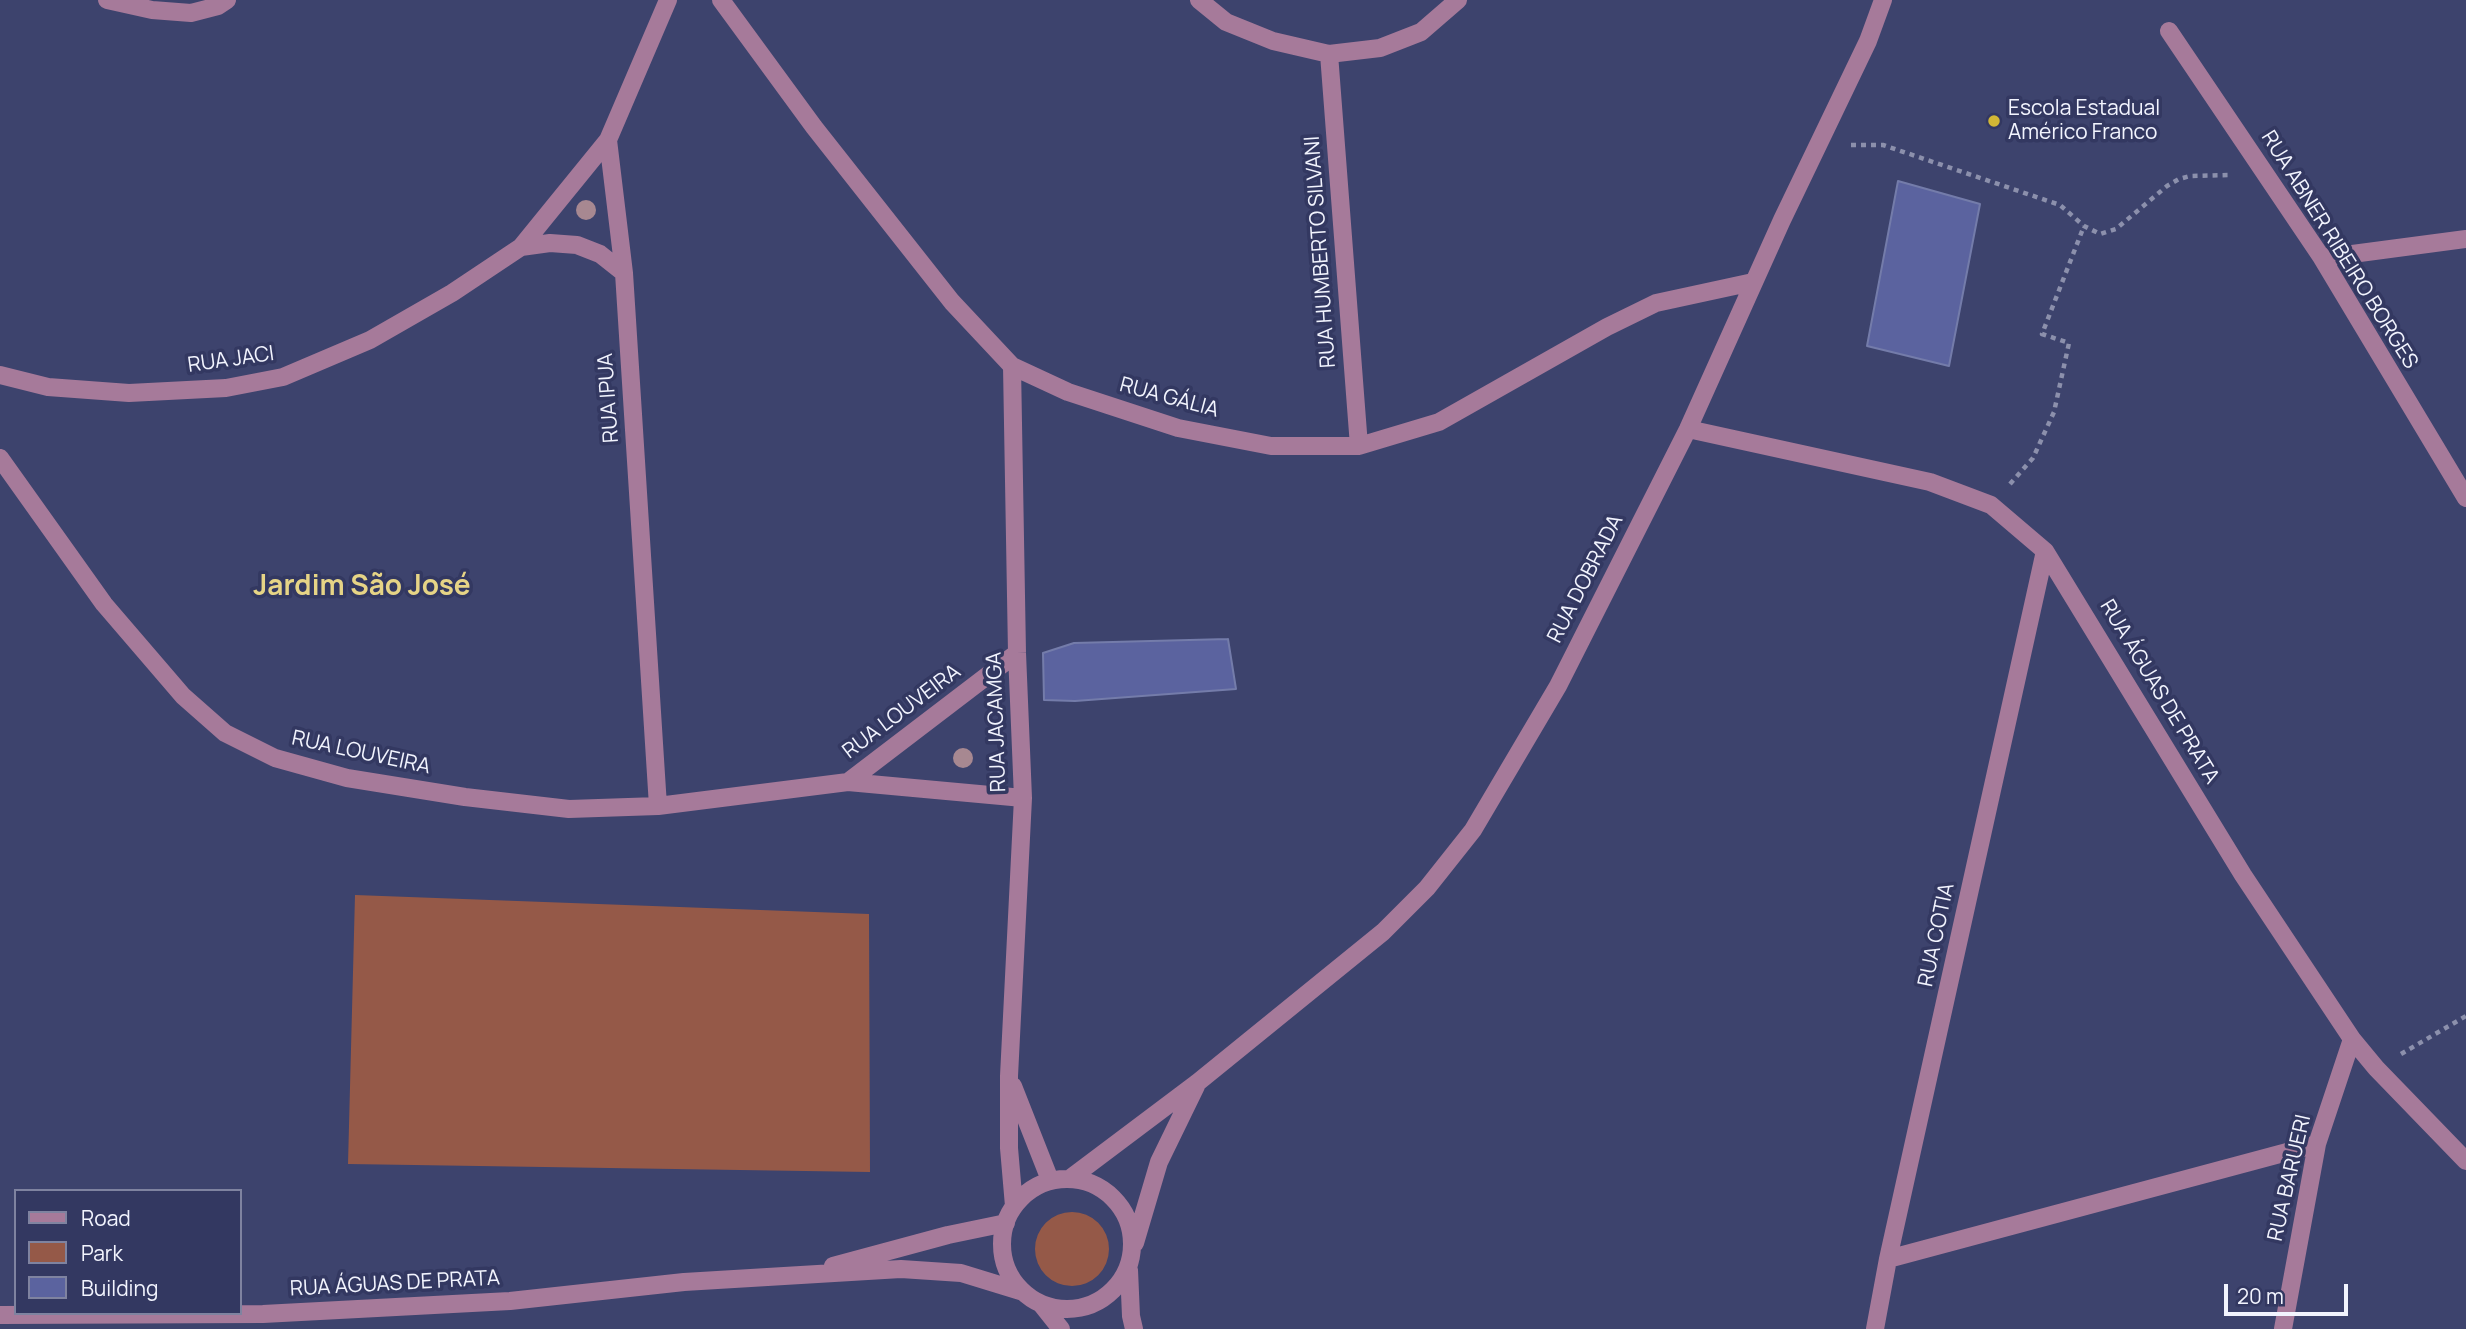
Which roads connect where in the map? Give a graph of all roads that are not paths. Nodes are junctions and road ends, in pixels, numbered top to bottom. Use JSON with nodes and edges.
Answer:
{"nodes":[{"id":1,"x":107,"y":0,"type":"edge"},
{"id":2,"x":227,"y":0,"type":"edge"},
{"id":3,"x":668,"y":0,"type":"edge"},
{"id":4,"x":721,"y":0,"type":"edge"},
{"id":5,"x":1199,"y":0,"type":"edge"},
{"id":6,"x":1458,"y":0,"type":"edge"},
{"id":7,"x":1883,"y":0,"type":"edge"},
{"id":8,"x":2169,"y":31,"type":"dead end"},
{"id":9,"x":1329,"y":54,"type":"junction"},
{"id":10,"x":608,"y":140,"type":"junction"},
{"id":11,"x":2466,"y":239,"type":"edge"},
{"id":12,"x":521,"y":247,"type":"junction"},
{"id":13,"x":2322,"y":258,"type":"junction"},
{"id":14,"x":624,"y":273,"type":"junction"},
{"id":15,"x":1753,"y":282,"type":"junction"},
{"id":16,"x":1012,"y":366,"type":"junction"},
{"id":17,"x":0,"y":375,"type":"edge"},
{"id":18,"x":1688,"y":429,"type":"junction"},
{"id":19,"x":1359,"y":446,"type":"junction"},
{"id":20,"x":0,"y":458,"type":"edge"},
{"id":21,"x":2466,"y":498,"type":"edge"},
{"id":22,"x":2045,"y":551,"type":"junction"},
{"id":23,"x":1017,"y":653,"type":"junction"},
{"id":24,"x":848,"y":782,"type":"junction"},
{"id":25,"x":1023,"y":798,"type":"junction"},
{"id":26,"x":658,"y":806,"type":"junction"},
{"id":27,"x":2352,"y":1039,"type":"junction"},
{"id":28,"x":1009,"y":1076,"type":"junction"},
{"id":29,"x":1197,"y":1083,"type":"junction"},
{"id":30,"x":2317,"y":1144,"type":"junction"},
{"id":31,"x":2466,"y":1161,"type":"edge"},
{"id":32,"x":1072,"y":1177,"type":"junction"},
{"id":33,"x":1050,"y":1180,"type":"junction"},
{"id":34,"x":1014,"y":1206,"type":"junction"},
{"id":35,"x":1006,"y":1223,"type":"junction"},
{"id":36,"x":1134,"y":1248,"type":"junction"},
{"id":37,"x":1888,"y":1259,"type":"junction"},
{"id":38,"x":1129,"y":1269,"type":"junction"},
{"id":39,"x":792,"y":1277,"type":"junction"},
{"id":40,"x":1023,"y":1292,"type":"junction"},
{"id":41,"x":1041,"y":1304,"type":"junction"},
{"id":42,"x":242,"y":1314,"type":"edge"},
{"id":43,"x":1061,"y":1329,"type":"edge"},
{"id":44,"x":1134,"y":1329,"type":"edge"},
{"id":45,"x":1875,"y":1329,"type":"edge"},
{"id":46,"x":2283,"y":1329,"type":"edge"}],
"edges":[{"from":1,"to":2,"type":"street"},
{"from":3,"to":10,"type":"street"},
{"from":4,"to":16,"type":"street","name":"RUA GÁLIA"},
{"from":5,"to":9,"type":"street"},
{"from":6,"to":9,"type":"street"},
{"from":7,"to":15,"type":"street","name":"RUA DOBRADA"},
{"from":8,"to":13,"type":"street","name":"RUA ABNER RIBEIRO BORGES"},
{"from":9,"to":19,"type":"street","name":"RUA HUMBERTO SILVANI"},
{"from":10,"to":12,"type":"street","name":"RUA JACI"},
{"from":10,"to":14,"type":"street","name":"RUA IPUA"},
{"from":11,"to":13,"type":"street"},
{"from":12,"to":14,"type":"street","name":"RUA JACI"},
{"from":12,"to":17,"type":"street","name":"RUA JACI"},
{"from":13,"to":21,"type":"street","name":"RUA ABNER RIBEIRO BORGES"},
{"from":14,"to":26,"type":"street","name":"RUA IPUA"},
{"from":15,"to":18,"type":"street","name":"RUA DOBRADA"},
{"from":15,"to":19,"type":"street","name":"RUA GÁLIA"},
{"from":16,"to":19,"type":"street","name":"RUA GÁLIA"},
{"from":16,"to":23,"type":"street","name":"RUA JACAMGA"},
{"from":18,"to":22,"type":"street","name":"RUA ÁGUAS DE PRATA"},
{"from":18,"to":29,"type":"street","name":"RUA DOBRADA"},
{"from":20,"to":26,"type":"street","name":"RUA LOUVEIRA"},
{"from":22,"to":27,"type":"street","name":"RUA ÁGUAS DE PRATA"},
{"from":22,"to":37,"type":"street","name":"RUA COTIA"},
{"from":23,"to":24,"type":"street","name":"RUA LOUVEIRA"},
{"from":23,"to":25,"type":"street","name":"RUA JACAMGA"},
{"from":24,"to":25,"type":"street","name":"RUA LOUVEIRA"},
{"from":24,"to":26,"type":"street","name":"RUA LOUVEIRA"},
{"from":25,"to":28,"type":"street","name":"RUA JACAMGA"},
{"from":27,"to":30,"type":"street","name":"RUA BARUERI"},
{"from":27,"to":31,"type":"street","name":"RUA ÁGUAS DE PRATA"},
{"from":28,"to":33,"type":"street","name":"RUA JACAMGA"},
{"from":28,"to":34,"type":"street","name":"RUA JACAMGA"},
{"from":29,"to":32,"type":"street","name":"RUA DOBRADA"},
{"from":29,"to":36,"type":"street","name":"RUA DOBRADA"},
{"from":30,"to":37,"type":"street"},
{"from":30,"to":46,"type":"street","name":"RUA BARUERI"},
{"from":32,"to":33,"type":"street"},
{"from":32,"to":36,"type":"street"},
{"from":33,"to":34,"type":"street"},
{"from":34,"to":35,"type":"street"},
{"from":35,"to":39,"type":"street","name":"RUA ÁGUAS DE PRATA"},
{"from":35,"to":40,"type":"street"},
{"from":36,"to":38,"type":"street"},
{"from":37,"to":45,"type":"street","name":"RUA COTIA"},
{"from":38,"to":41,"type":"street"},
{"from":38,"to":44,"type":"street"},
{"from":39,"to":40,"type":"street","name":"RUA ÁGUAS DE PRATA"},
{"from":39,"to":42,"type":"street","name":"RUA ÁGUAS DE PRATA"},
{"from":40,"to":41,"type":"street"},
{"from":41,"to":43,"type":"street"}]}
